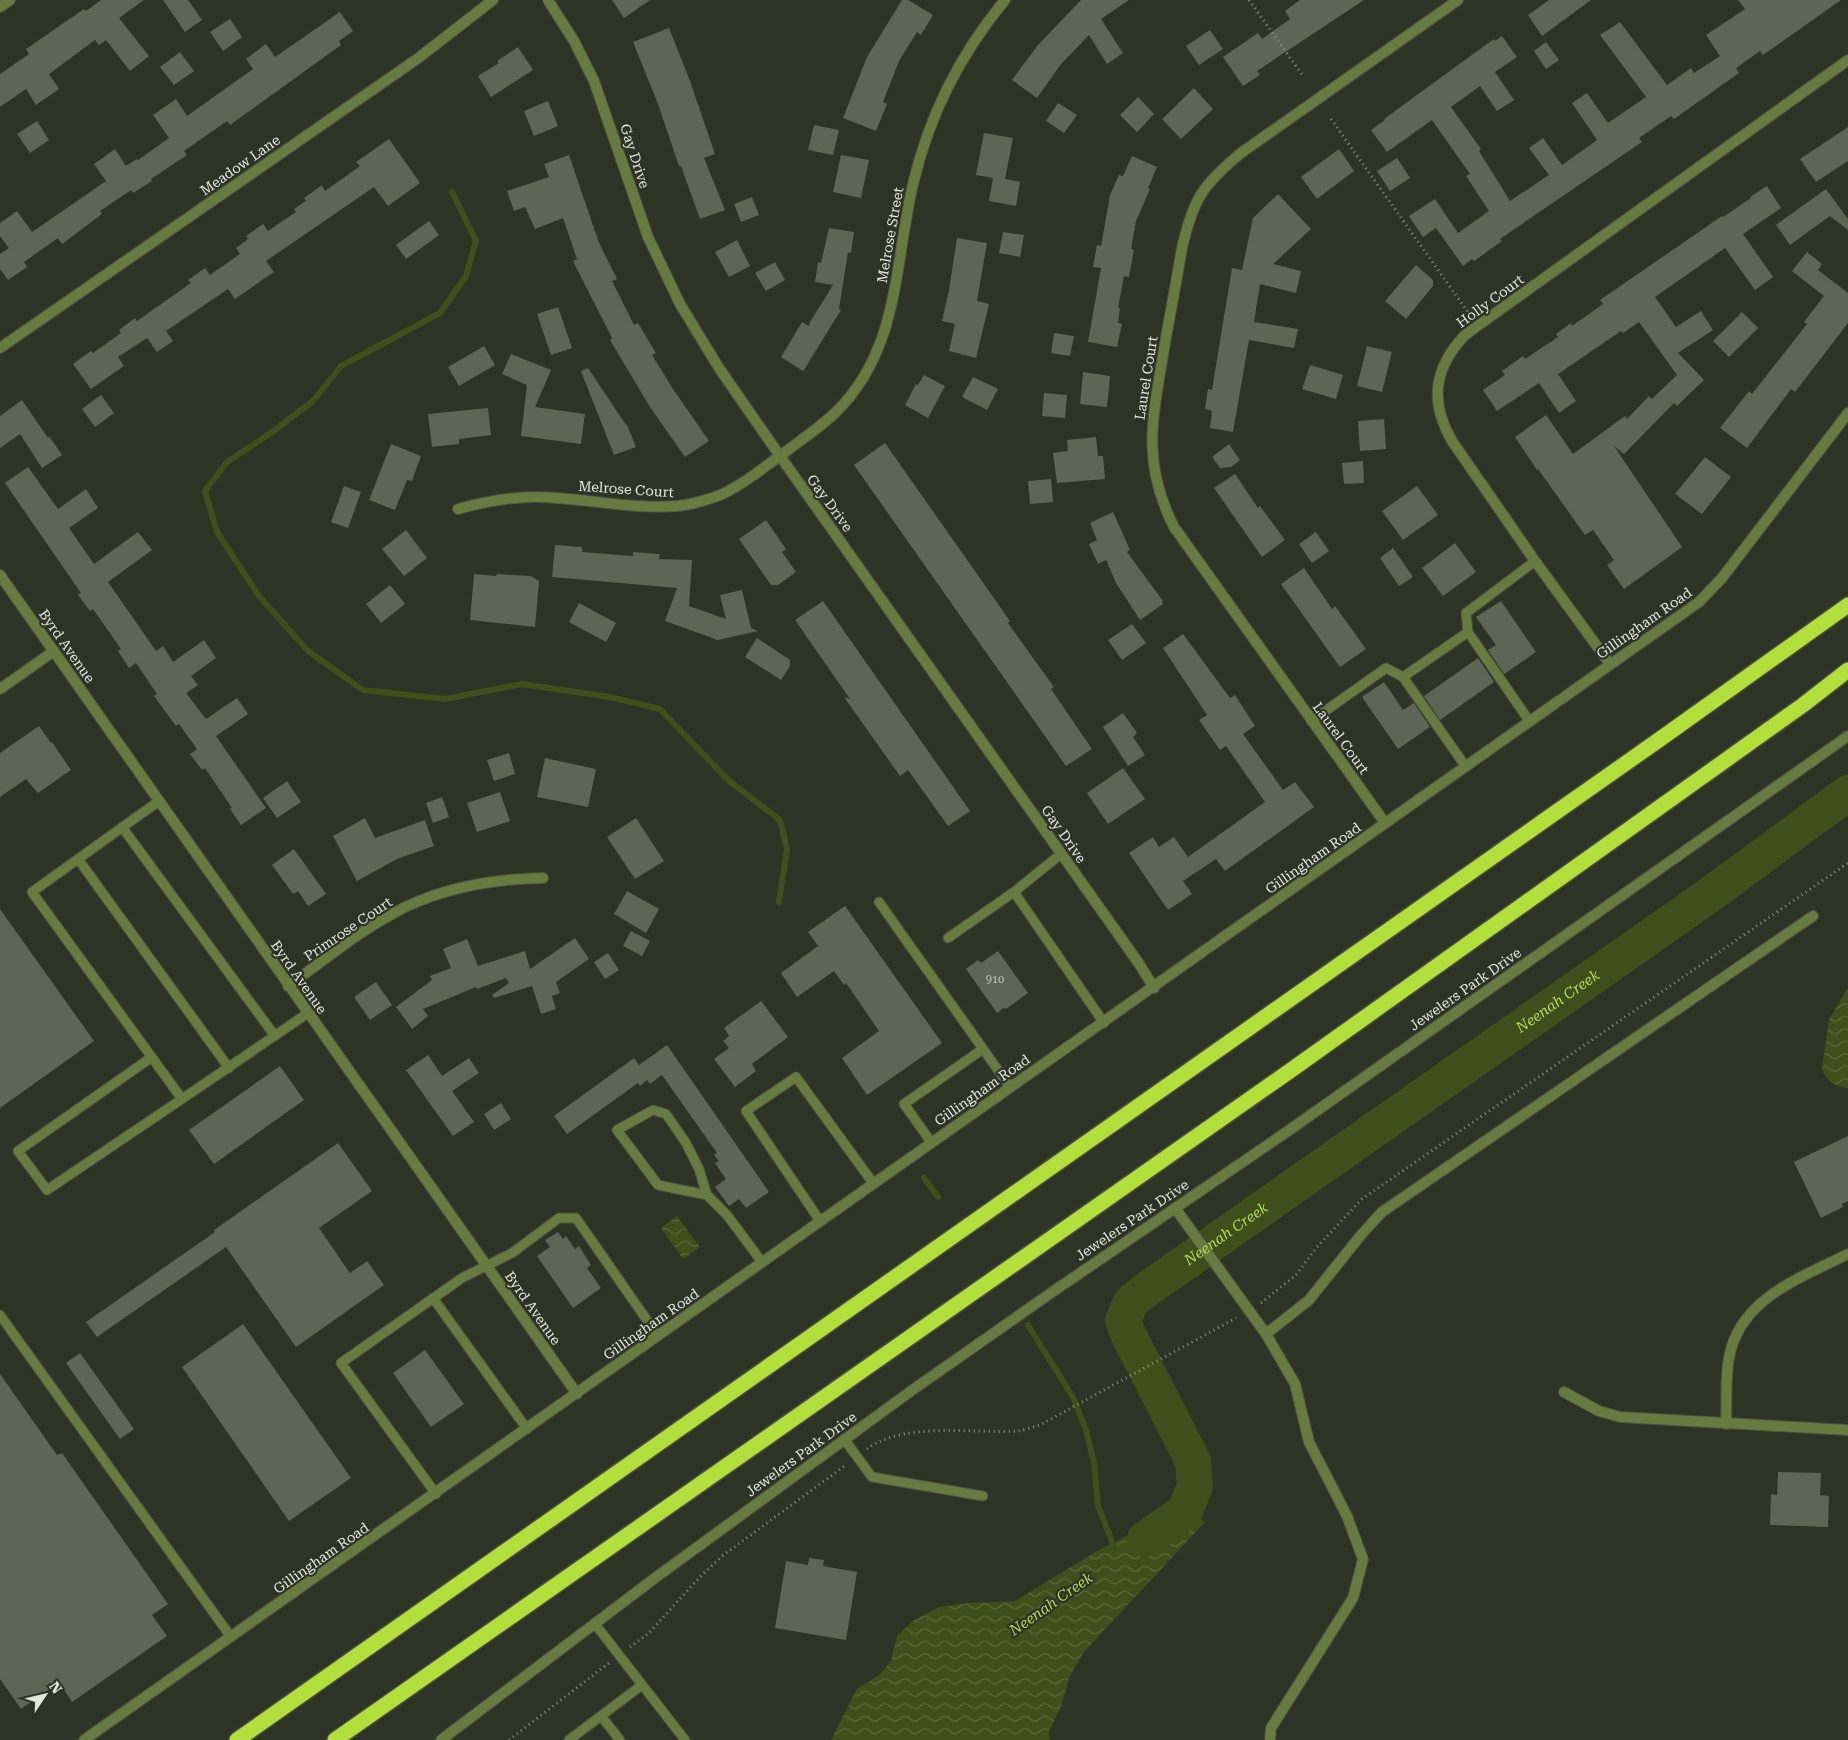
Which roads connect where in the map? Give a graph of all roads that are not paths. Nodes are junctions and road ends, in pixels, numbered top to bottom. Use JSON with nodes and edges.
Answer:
{"nodes":[{"id":1,"x":10,"y":0,"type":"edge"},
{"id":2,"x":494,"y":0,"type":"edge"},
{"id":3,"x":548,"y":0,"type":"edge"},
{"id":4,"x":1005,"y":0,"type":"edge"},
{"id":5,"x":1458,"y":0,"type":"edge"},
{"id":6,"x":0,"y":7,"type":"edge"},
{"id":7,"x":1848,"y":60,"type":"edge"},
{"id":8,"x":0,"y":348,"type":"edge"},
{"id":9,"x":1848,"y":413,"type":"edge"},
{"id":10,"x":780,"y":456,"type":"junction"},
{"id":11,"x":458,"y":509,"type":"dead end"},
{"id":12,"x":1535,"y":561,"type":"junction"},
{"id":13,"x":0,"y":575,"type":"edge"},
{"id":14,"x":1848,"y":605,"type":"edge"},
{"id":15,"x":1468,"y":632,"type":"junction"},
{"id":16,"x":54,"y":651,"type":"junction"},
{"id":17,"x":1610,"y":664,"type":"junction"},
{"id":18,"x":1848,"y":670,"type":"edge"},
{"id":19,"x":1403,"y":677,"type":"junction"},
{"id":20,"x":0,"y":689,"type":"edge"},
{"id":21,"x":1311,"y":721,"type":"junction"},
{"id":22,"x":1530,"y":722,"type":"junction"},
{"id":23,"x":1848,"y":736,"type":"edge"},
{"id":24,"x":1466,"y":767,"type":"junction"},
{"id":25,"x":159,"y":801,"type":"junction"},
{"id":26,"x":1385,"y":824,"type":"junction"},
{"id":27,"x":122,"y":827,"type":"junction"},
{"id":28,"x":1061,"y":854,"type":"junction"},
{"id":29,"x":78,"y":859,"type":"junction"},
{"id":30,"x":543,"y":878,"type":"dead end"},
{"id":31,"x":1014,"y":892,"type":"junction"},
{"id":32,"x":880,"y":902,"type":"dead end"},
{"id":33,"x":1813,"y":916,"type":"dead end"},
{"id":34,"x":948,"y":938,"type":"dead end"},
{"id":35,"x":288,"y":986,"type":"junction"},
{"id":36,"x":1154,"y":988,"type":"junction"},
{"id":37,"x":308,"y":1013,"type":"junction"},
{"id":38,"x":1104,"y":1023,"type":"junction"},
{"id":39,"x":275,"y":1036,"type":"junction"},
{"id":40,"x":983,"y":1049,"type":"junction"},
{"id":41,"x":152,"y":1057,"type":"junction"},
{"id":42,"x":229,"y":1068,"type":"junction"},
{"id":43,"x":1010,"y":1088,"type":"junction"},
{"id":44,"x":182,"y":1099,"type":"junction"},
{"id":45,"x":931,"y":1142,"type":"junction"},
{"id":46,"x":872,"y":1183,"type":"junction"},
{"id":47,"x":707,"y":1195,"type":"junction"},
{"id":48,"x":1175,"y":1208,"type":"junction"},
{"id":49,"x":820,"y":1221,"type":"junction"},
{"id":50,"x":1848,"y":1254,"type":"edge"},
{"id":51,"x":762,"y":1262,"type":"junction"},
{"id":52,"x":486,"y":1266,"type":"junction"},
{"id":53,"x":433,"y":1298,"type":"junction"},
{"id":54,"x":0,"y":1315,"type":"edge"},
{"id":55,"x":1266,"y":1334,"type":"junction"},
{"id":56,"x":658,"y":1336,"type":"junction"},
{"id":57,"x":1564,"y":1392,"type":"dead end"},
{"id":58,"x":576,"y":1394,"type":"junction"},
{"id":59,"x":1726,"y":1424,"type":"junction"},
{"id":60,"x":527,"y":1429,"type":"junction"},
{"id":61,"x":1848,"y":1430,"type":"edge"},
{"id":62,"x":844,"y":1440,"type":"junction"},
{"id":63,"x":436,"y":1494,"type":"junction"},
{"id":64,"x":983,"y":1496,"type":"dead end"},
{"id":65,"x":595,"y":1624,"type":"junction"},
{"id":66,"x":231,"y":1637,"type":"junction"},
{"id":67,"x":642,"y":1685,"type":"junction"},
{"id":68,"x":601,"y":1716,"type":"junction"},
{"id":69,"x":84,"y":1740,"type":"edge"},
{"id":70,"x":237,"y":1740,"type":"edge"},
{"id":71,"x":335,"y":1740,"type":"edge"},
{"id":72,"x":441,"y":1740,"type":"edge"},
{"id":73,"x":569,"y":1740,"type":"edge"},
{"id":74,"x":620,"y":1740,"type":"edge"},
{"id":75,"x":685,"y":1740,"type":"edge"},
{"id":76,"x":1270,"y":1740,"type":"edge"}],
"edges":[{"from":1,"to":6,"type":"street"},
{"from":2,"to":8,"type":"street","name":"Meadow Lane"},
{"from":3,"to":10,"type":"street","name":"Gay Drive"},
{"from":4,"to":10,"type":"street","name":"Melrose Street"},
{"from":5,"to":21,"type":"street","name":"Laurel Court"},
{"from":7,"to":12,"type":"street","name":"Holly Court"},
{"from":9,"to":17,"type":"street","name":"Gillingham Road"},
{"from":10,"to":11,"type":"street","name":"Melrose Court"},
{"from":10,"to":28,"type":"street","name":"Gay Drive"},
{"from":12,"to":15,"type":"lane"},
{"from":12,"to":17,"type":"street","name":"Holly Court"},
{"from":13,"to":16,"type":"street","name":"Byrd Avenue"},
{"from":14,"to":70,"type":"highway"},
{"from":15,"to":19,"type":"lane"},
{"from":15,"to":22,"type":"lane"},
{"from":16,"to":20,"type":"street"},
{"from":16,"to":25,"type":"street","name":"Byrd Avenue"},
{"from":17,"to":22,"type":"street","name":"Gillingham Road"},
{"from":18,"to":71,"type":"highway"},
{"from":19,"to":21,"type":"lane"},
{"from":19,"to":24,"type":"lane"},
{"from":21,"to":26,"type":"street","name":"Laurel Court"},
{"from":22,"to":24,"type":"street","name":"Gillingham Road"},
{"from":23,"to":48,"type":"street","name":"Jewelers Park Drive"},
{"from":24,"to":26,"type":"street","name":"Gillingham Road"},
{"from":25,"to":27,"type":"lane"},
{"from":25,"to":35,"type":"street","name":"Byrd Avenue"},
{"from":26,"to":36,"type":"street","name":"Gillingham Road"},
{"from":27,"to":29,"type":"lane"},
{"from":27,"to":39,"type":"lane"},
{"from":28,"to":31,"type":"lane"},
{"from":28,"to":36,"type":"street","name":"Gay Drive"},
{"from":29,"to":41,"type":"lane"},
{"from":29,"to":42,"type":"lane"},
{"from":30,"to":35,"type":"street","name":"Primrose Court"},
{"from":31,"to":34,"type":"lane"},
{"from":31,"to":38,"type":"lane"},
{"from":32,"to":40,"type":"lane"},
{"from":33,"to":55,"type":"street"},
{"from":35,"to":37,"type":"street","name":"Byrd Avenue"},
{"from":36,"to":38,"type":"street","name":"Gillingham Road"},
{"from":37,"to":39,"type":"lane"},
{"from":37,"to":52,"type":"street","name":"Byrd Avenue"},
{"from":38,"to":43,"type":"street","name":"Gillingham Road"},
{"from":39,"to":42,"type":"lane"},
{"from":40,"to":43,"type":"lane"},
{"from":40,"to":45,"type":"lane"},
{"from":41,"to":44,"type":"lane"},
{"from":41,"to":44,"type":"lane"},
{"from":42,"to":44,"type":"lane"},
{"from":43,"to":45,"type":"street","name":"Gillingham Road"},
{"from":45,"to":46,"type":"street","name":"Gillingham Road"},
{"from":46,"to":49,"type":"street","name":"Gillingham Road"},
{"from":46,"to":49,"type":"lane"},
{"from":47,"to":47,"type":"lane"},
{"from":47,"to":51,"type":"lane"},
{"from":48,"to":55,"type":"street"},
{"from":48,"to":62,"type":"street","name":"Jewelers Park Drive"},
{"from":49,"to":51,"type":"street","name":"Gillingham Road"},
{"from":50,"to":59,"type":"street"},
{"from":51,"to":56,"type":"street","name":"Gillingham Road"},
{"from":52,"to":53,"type":"lane"},
{"from":52,"to":56,"type":"lane"},
{"from":52,"to":58,"type":"street","name":"Byrd Avenue"},
{"from":53,"to":60,"type":"lane"},
{"from":53,"to":63,"type":"lane"},
{"from":54,"to":66,"type":"lane"},
{"from":55,"to":76,"type":"street"},
{"from":56,"to":58,"type":"street","name":"Gillingham Road"},
{"from":57,"to":59,"type":"street"},
{"from":58,"to":60,"type":"street","name":"Gillingham Road"},
{"from":59,"to":61,"type":"street"},
{"from":60,"to":63,"type":"street","name":"Gillingham Road"},
{"from":62,"to":64,"type":"lane"},
{"from":62,"to":65,"type":"street","name":"Jewelers Park Drive"},
{"from":63,"to":66,"type":"street","name":"Gillingham Road"},
{"from":65,"to":67,"type":"lane"},
{"from":65,"to":72,"type":"street","name":"Jewelers Park Drive"},
{"from":66,"to":69,"type":"street","name":"Gillingham Road"},
{"from":67,"to":68,"type":"lane"},
{"from":67,"to":75,"type":"lane"},
{"from":68,"to":73,"type":"lane"},
{"from":68,"to":74,"type":"lane"}]}
